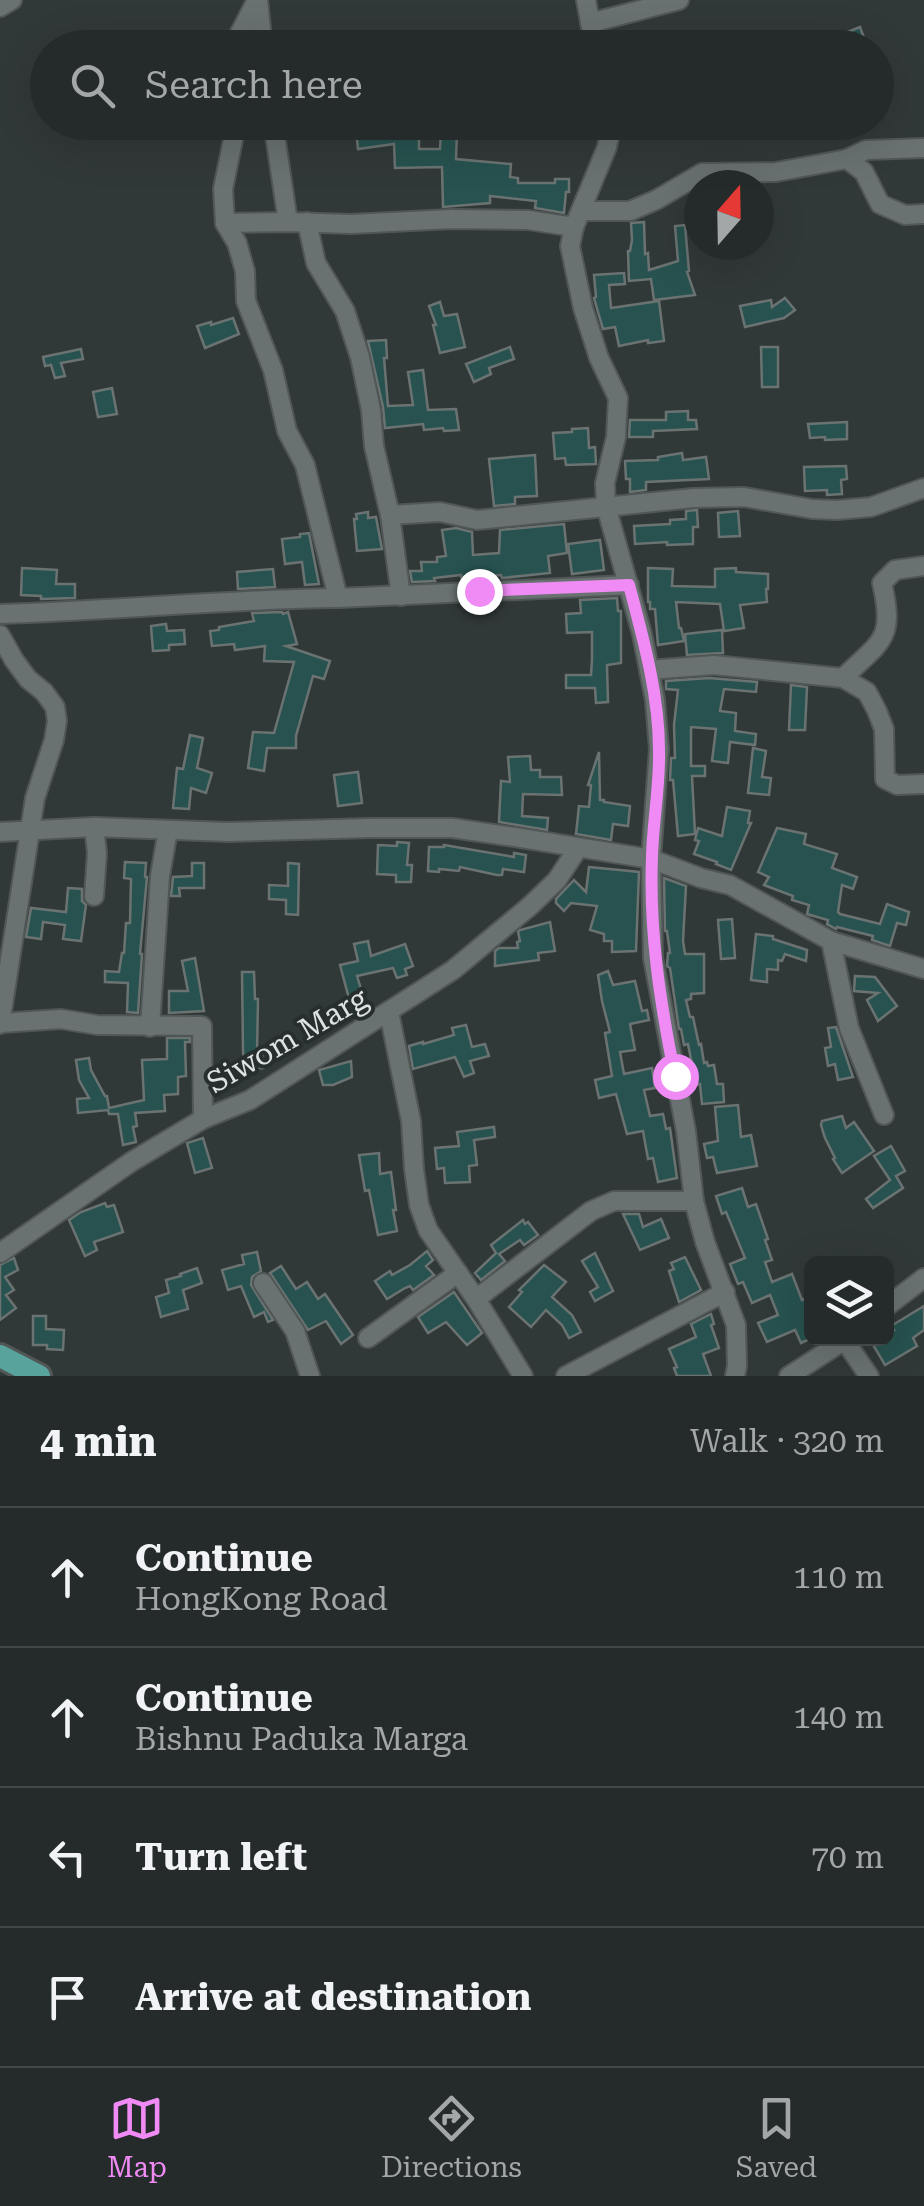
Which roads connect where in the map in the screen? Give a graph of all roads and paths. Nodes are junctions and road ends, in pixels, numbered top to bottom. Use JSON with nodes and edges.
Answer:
{"nodes":[{"id":1,"x":12,"y":0,"type":"edge"},
{"id":2,"x":258,"y":0,"type":"edge"},
{"id":3,"x":586,"y":0,"type":"edge"},
{"id":4,"x":679,"y":0,"type":"edge"},
{"id":5,"x":0,"y":7,"type":"edge"},
{"id":6,"x":590,"y":23,"type":"junction"},
{"id":7,"x":242,"y":30,"type":"edge"},
{"id":8,"x":262,"y":30,"type":"edge"},
{"id":9,"x":592,"y":30,"type":"edge"},
{"id":10,"x":232,"y":140,"type":"edge"},
{"id":11,"x":278,"y":140,"type":"edge"},
{"id":12,"x":608,"y":140,"type":"edge"},
{"id":13,"x":924,"y":148,"type":"edge"},
{"id":14,"x":847,"y":159,"type":"junction"},
{"id":15,"x":924,"y":214,"type":"edge"},
{"id":16,"x":578,"y":219,"type":"junction"},
{"id":17,"x":298,"y":222,"type":"junction"},
{"id":18,"x":225,"y":223,"type":"junction"},
{"id":19,"x":924,"y":488,"type":"edge"},
{"id":20,"x":606,"y":506,"type":"junction"},
{"id":21,"x":390,"y":515,"type":"junction"},
{"id":22,"x":924,"y":566,"type":"edge"},
{"id":23,"x":629,"y":585,"type":"junction"},
{"id":24,"x":401,"y":596,"type":"junction"},
{"id":25,"x":338,"y":598,"type":"junction"},
{"id":26,"x":0,"y":614,"type":"edge"},
{"id":27,"x":0,"y":635,"type":"edge"},
{"id":28,"x":649,"y":670,"type":"junction"},
{"id":29,"x":843,"y":678,"type":"junction"},
{"id":30,"x":924,"y":784,"type":"edge"},
{"id":31,"x":94,"y":827,"type":"junction"},
{"id":32,"x":31,"y":830,"type":"junction"},
{"id":33,"x":168,"y":830,"type":"junction"},
{"id":34,"x":0,"y":832,"type":"edge"},
{"id":35,"x":578,"y":848,"type":"junction"},
{"id":36,"x":652,"y":859,"type":"junction"},
{"id":37,"x":94,"y":896,"type":"dead end"},
{"id":38,"x":8,"y":927,"type":"edge"},
{"id":39,"x":831,"y":941,"type":"junction"},
{"id":40,"x":924,"y":968,"type":"edge"},
{"id":41,"x":389,"y":1012,"type":"junction"},
{"id":42,"x":0,"y":1024,"type":"edge"},
{"id":43,"x":150,"y":1027,"type":"junction"},
{"id":44,"x":884,"y":1114,"type":"dead end"},
{"id":45,"x":203,"y":1118,"type":"junction"},
{"id":46,"x":694,"y":1201,"type":"junction"},
{"id":47,"x":0,"y":1253,"type":"edge"},
{"id":48,"x":458,"y":1273,"type":"junction"},
{"id":49,"x":924,"y":1278,"type":"edge"},
{"id":50,"x":263,"y":1283,"type":"dead end"},
{"id":51,"x":725,"y":1292,"type":"junction"},
{"id":52,"x":476,"y":1300,"type":"junction"},
{"id":53,"x":894,"y":1301,"type":"edge"},
{"id":54,"x":368,"y":1338,"type":"dead end"},
{"id":55,"x":837,"y":1346,"type":"edge"},
{"id":56,"x":851,"y":1346,"type":"edge"},
{"id":57,"x":0,"y":1356,"type":"edge"},
{"id":58,"x":38,"y":1376,"type":"edge"},
{"id":59,"x":310,"y":1376,"type":"edge"},
{"id":60,"x":524,"y":1376,"type":"edge"},
{"id":61,"x":566,"y":1376,"type":"edge"},
{"id":62,"x":735,"y":1376,"type":"edge"},
{"id":63,"x":789,"y":1376,"type":"edge"},
{"id":64,"x":869,"y":1376,"type":"edge"}],
"edges":[{"from":1,"to":5,"type":"street"},
{"from":2,"to":7,"type":"street"},
{"from":2,"to":8,"type":"street"},
{"from":3,"to":6,"type":"street"},
{"from":4,"to":6,"type":"street"},
{"from":6,"to":9,"type":"street"},
{"from":10,"to":18,"type":"street"},
{"from":11,"to":17,"type":"street"},
{"from":12,"to":16,"type":"street"},
{"from":13,"to":14,"type":"street"},
{"from":14,"to":15,"type":"street"},
{"from":14,"to":16,"type":"street"},
{"from":16,"to":17,"type":"street"},
{"from":16,"to":20,"type":"street"},
{"from":17,"to":18,"type":"street"},
{"from":17,"to":21,"type":"street"},
{"from":18,"to":25,"type":"street"},
{"from":19,"to":20,"type":"street"},
{"from":20,"to":21,"type":"street"},
{"from":20,"to":23,"type":"street"},
{"from":21,"to":24,"type":"street"},
{"from":22,"to":29,"type":"street"},
{"from":23,"to":24,"type":"street"},
{"from":23,"to":28,"type":"street"},
{"from":24,"to":25,"type":"street"},
{"from":25,"to":26,"type":"street"},
{"from":27,"to":32,"type":"street"},
{"from":28,"to":29,"type":"street"},
{"from":28,"to":36,"type":"street"},
{"from":29,"to":30,"type":"street"},
{"from":31,"to":32,"type":"street"},
{"from":31,"to":33,"type":"street"},
{"from":31,"to":37,"type":"street"},
{"from":32,"to":34,"type":"street"},
{"from":32,"to":38,"type":"street"},
{"from":33,"to":35,"type":"street"},
{"from":33,"to":43,"type":"street"},
{"from":35,"to":36,"type":"street"},
{"from":35,"to":41,"type":"street","name":"Siwom Marg"},
{"from":36,"to":39,"type":"street"},
{"from":36,"to":46,"type":"street"},
{"from":38,"to":42,"type":"street"},
{"from":39,"to":40,"type":"street"},
{"from":39,"to":44,"type":"street"},
{"from":41,"to":45,"type":"street","name":"Siwom Marg"},
{"from":41,"to":48,"type":"street"},
{"from":42,"to":43,"type":"street"},
{"from":43,"to":45,"type":"street"},
{"from":45,"to":47,"type":"street","name":"Siwom Marg"},
{"from":46,"to":51,"type":"street"},
{"from":46,"to":52,"type":"street"},
{"from":48,"to":52,"type":"street"},
{"from":48,"to":54,"type":"street"},
{"from":49,"to":53,"type":"street"},
{"from":50,"to":59,"type":"street"},
{"from":51,"to":61,"type":"street"},
{"from":51,"to":62,"type":"street"},
{"from":52,"to":60,"type":"street"},
{"from":55,"to":63,"type":"street"},
{"from":56,"to":64,"type":"street"},
{"from":57,"to":58,"type":"main road"}]}
